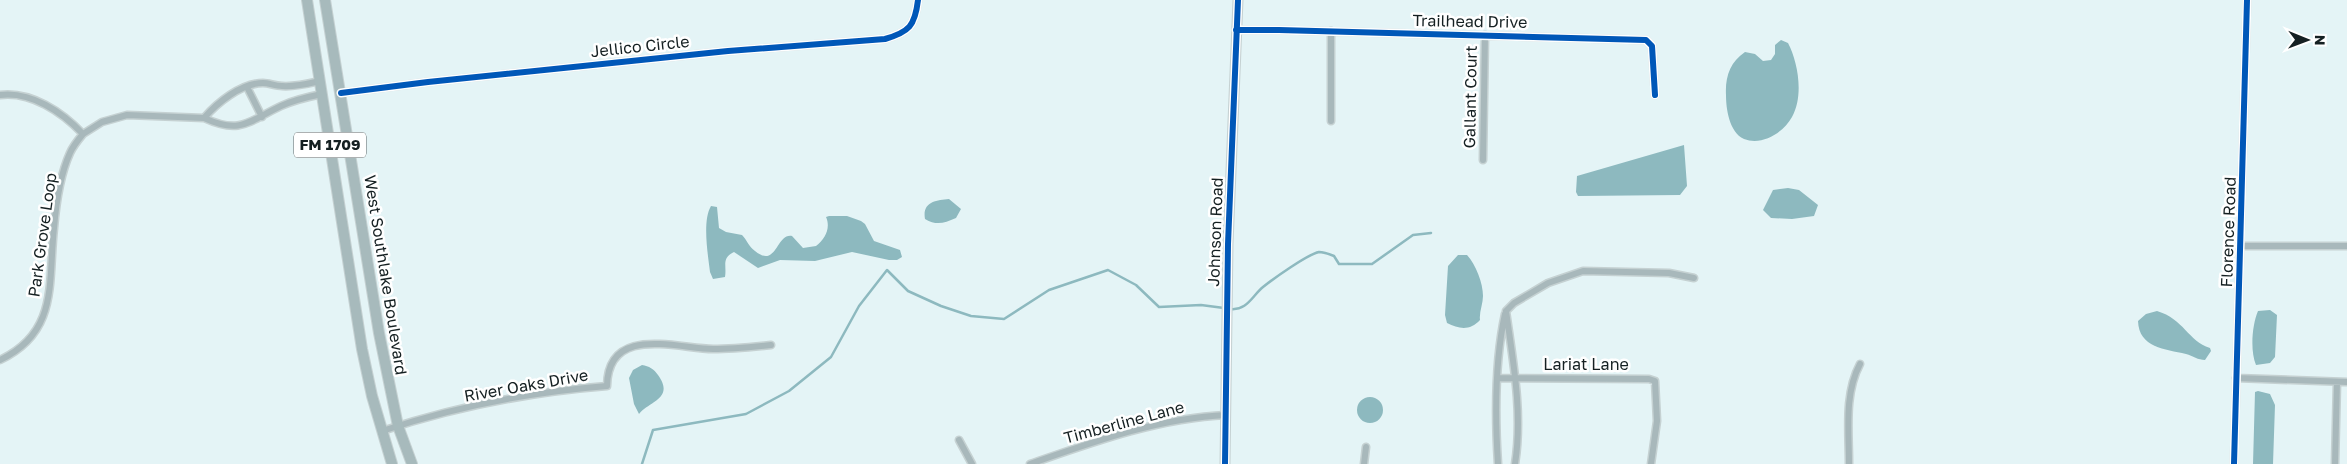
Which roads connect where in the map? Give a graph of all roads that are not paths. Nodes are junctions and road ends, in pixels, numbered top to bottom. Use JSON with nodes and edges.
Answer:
{"nodes":[{"id":1,"x":307,"y":0,"type":"edge"},
{"id":2,"x":325,"y":0,"type":"edge"},
{"id":3,"x":918,"y":0,"type":"edge"},
{"id":4,"x":1238,"y":0,"type":"edge"},
{"id":5,"x":2247,"y":0,"type":"edge"},
{"id":6,"x":1236,"y":30,"type":"junction"},
{"id":7,"x":1331,"y":31,"type":"junction"},
{"id":8,"x":1485,"y":35,"type":"junction"},
{"id":9,"x":320,"y":81,"type":"junction"},
{"id":10,"x":247,"y":87,"type":"junction"},
{"id":11,"x":322,"y":94,"type":"junction"},
{"id":12,"x":1655,"y":94,"type":"dead end"},
{"id":13,"x":0,"y":95,"type":"edge"},
{"id":14,"x":342,"y":98,"type":"junction"},
{"id":15,"x":262,"y":117,"type":"junction"},
{"id":16,"x":204,"y":118,"type":"junction"},
{"id":17,"x":1331,"y":121,"type":"dead end"},
{"id":18,"x":82,"y":134,"type":"junction"},
{"id":19,"x":1483,"y":160,"type":"dead end"},
{"id":20,"x":2241,"y":246,"type":"junction"},
{"id":21,"x":2347,"y":246,"type":"edge"},
{"id":22,"x":1694,"y":278,"type":"dead end"},
{"id":23,"x":1506,"y":311,"type":"junction"},
{"id":24,"x":771,"y":345,"type":"dead end"},
{"id":25,"x":0,"y":360,"type":"edge"},
{"id":26,"x":1860,"y":364,"type":"dead end"},
{"id":27,"x":1498,"y":378,"type":"junction"},
{"id":28,"x":1515,"y":378,"type":"junction"},
{"id":29,"x":2236,"y":378,"type":"junction"},
{"id":30,"x":2337,"y":382,"type":"junction"},
{"id":31,"x":2347,"y":382,"type":"edge"},
{"id":32,"x":1226,"y":415,"type":"junction"},
{"id":33,"x":398,"y":426,"type":"junction"},
{"id":34,"x":382,"y":431,"type":"junction"},
{"id":35,"x":959,"y":440,"type":"dead end"},
{"id":36,"x":1366,"y":447,"type":"dead end"},
{"id":37,"x":392,"y":464,"type":"edge"},
{"id":38,"x":412,"y":464,"type":"edge"},
{"id":39,"x":972,"y":464,"type":"edge"},
{"id":40,"x":1030,"y":464,"type":"edge"},
{"id":41,"x":1225,"y":464,"type":"edge"},
{"id":42,"x":1364,"y":464,"type":"edge"},
{"id":43,"x":1498,"y":464,"type":"edge"},
{"id":44,"x":1515,"y":464,"type":"edge"},
{"id":45,"x":1651,"y":464,"type":"edge"},
{"id":46,"x":1849,"y":464,"type":"edge"},
{"id":47,"x":2234,"y":464,"type":"edge"},
{"id":48,"x":2335,"y":464,"type":"edge"}],
"edges":[{"from":1,"to":9,"type":"main road","name":"West Southlake Boulevard","number":"FM 1709"},
{"from":2,"to":14,"type":"main road","name":"West Southlake Boulevard","number":"FM 1709"},
{"from":3,"to":14,"type":"street","name":"Jellico Circle"},
{"from":4,"to":6,"type":"street","name":"Johnson Road"},
{"from":5,"to":20,"type":"street","name":"Florence Road"},
{"from":6,"to":7,"type":"street","name":"Trailhead Drive"},
{"from":6,"to":32,"type":"street","name":"Johnson Road"},
{"from":7,"to":8,"type":"street","name":"Trailhead Drive"},
{"from":7,"to":17,"type":"street"},
{"from":8,"to":12,"type":"street","name":"Trailhead Drive"},
{"from":8,"to":19,"type":"street","name":"Gallant Court"},
{"from":9,"to":10,"type":"street"},
{"from":9,"to":11,"type":"main road","name":"West Southlake Boulevard","number":"FM 1709"},
{"from":9,"to":14,"type":"main road"},
{"from":10,"to":15,"type":"street"},
{"from":10,"to":16,"type":"street"},
{"from":11,"to":15,"type":"street"},
{"from":11,"to":34,"type":"main road","name":"West Southlake Boulevard","number":"FM 1709"},
{"from":13,"to":18,"type":"street"},
{"from":14,"to":33,"type":"main road","name":"West Southlake Boulevard","number":"FM 1709"},
{"from":15,"to":16,"type":"street"},
{"from":16,"to":18,"type":"street"},
{"from":18,"to":25,"type":"street","name":"Park Grove Loop"},
{"from":20,"to":21,"type":"street"},
{"from":20,"to":29,"type":"street","name":"Florence Road"},
{"from":22,"to":23,"type":"street"},
{"from":23,"to":27,"type":"street"},
{"from":23,"to":28,"type":"street"},
{"from":24,"to":33,"type":"street","name":"River Oaks Drive"},
{"from":26,"to":46,"type":"street"},
{"from":27,"to":28,"type":"street","name":"Lariat Lane"},
{"from":27,"to":43,"type":"street"},
{"from":28,"to":44,"type":"street"},
{"from":28,"to":45,"type":"street","name":"Lariat Lane"},
{"from":29,"to":30,"type":"street"},
{"from":29,"to":47,"type":"street","name":"Florence Road"},
{"from":30,"to":31,"type":"street"},
{"from":30,"to":48,"type":"street"},
{"from":32,"to":40,"type":"street","name":"Timberline Lane"},
{"from":32,"to":41,"type":"street","name":"Johnson Road"},
{"from":33,"to":34,"type":"street","name":"River Oaks Drive"},
{"from":33,"to":38,"type":"main road","name":"West Southlake Boulevard","number":"FM 1709"},
{"from":34,"to":37,"type":"main road","name":"West Southlake Boulevard","number":"FM 1709"},
{"from":35,"to":39,"type":"street"},
{"from":36,"to":42,"type":"street"}]}
